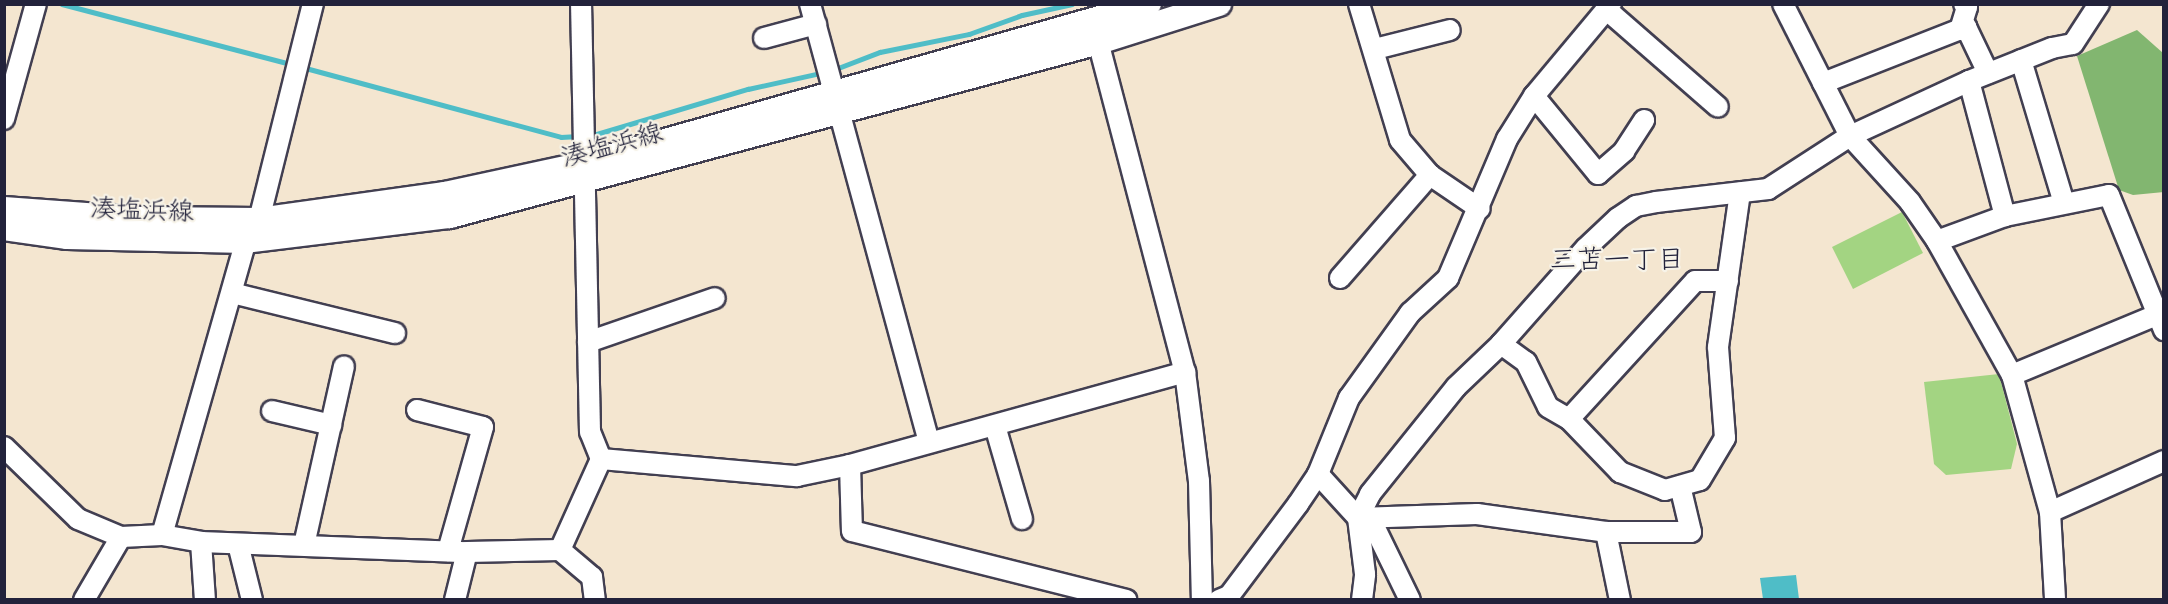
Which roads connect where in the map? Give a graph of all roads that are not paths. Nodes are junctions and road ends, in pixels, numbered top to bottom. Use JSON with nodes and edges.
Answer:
{"nodes":[{"id":1,"x":36,"y":4,"type":"edge"},
{"id":2,"x":313,"y":4,"type":"edge"},
{"id":3,"x":581,"y":4,"type":"edge"},
{"id":4,"x":810,"y":4,"type":"edge"},
{"id":5,"x":1149,"y":4,"type":"edge"},
{"id":6,"x":1219,"y":4,"type":"edge"},
{"id":7,"x":1359,"y":4,"type":"edge"},
{"id":8,"x":1783,"y":4,"type":"edge"},
{"id":9,"x":1964,"y":4,"type":"edge"},
{"id":10,"x":2099,"y":4,"type":"edge"},
{"id":11,"x":1609,"y":7,"type":"edge"},
{"id":12,"x":816,"y":24,"type":"junction"},
{"id":13,"x":1450,"y":30,"type":"dead end"},
{"id":14,"x":1960,"y":30,"type":"junction"},
{"id":15,"x":1096,"y":32,"type":"junction"},
{"id":16,"x":764,"y":38,"type":"dead end"},
{"id":17,"x":1375,"y":49,"type":"junction"},
{"id":18,"x":2021,"y":60,"type":"junction"},
{"id":19,"x":1988,"y":74,"type":"junction"},
{"id":20,"x":1970,"y":81,"type":"junction"},
{"id":21,"x":1824,"y":83,"type":"junction"},
{"id":22,"x":1534,"y":96,"type":"junction"},
{"id":23,"x":838,"y":103,"type":"junction"},
{"id":24,"x":1718,"y":107,"type":"dead end"},
{"id":25,"x":4,"y":119,"type":"edge"},
{"id":26,"x":1644,"y":120,"type":"dead end"},
{"id":27,"x":1850,"y":136,"type":"junction"},
{"id":28,"x":584,"y":173,"type":"junction"},
{"id":29,"x":1430,"y":175,"type":"junction"},
{"id":30,"x":1740,"y":193,"type":"junction"},
{"id":31,"x":2064,"y":203,"type":"junction"},
{"id":32,"x":4,"y":209,"type":"edge"},
{"id":33,"x":1480,"y":209,"type":"junction"},
{"id":34,"x":2004,"y":216,"type":"junction"},
{"id":35,"x":259,"y":220,"type":"junction"},
{"id":36,"x":4,"y":228,"type":"edge"},
{"id":37,"x":246,"y":241,"type":"junction"},
{"id":38,"x":1937,"y":241,"type":"junction"},
{"id":39,"x":1340,"y":278,"type":"dead end"},
{"id":40,"x":1728,"y":281,"type":"junction"},
{"id":41,"x":232,"y":293,"type":"junction"},
{"id":42,"x":716,"y":298,"type":"dead end"},
{"id":43,"x":2161,"y":319,"type":"edge"},
{"id":44,"x":395,"y":333,"type":"dead end"},
{"id":45,"x":588,"y":342,"type":"junction"},
{"id":46,"x":1501,"y":344,"type":"junction"},
{"id":47,"x":344,"y":366,"type":"dead end"},
{"id":48,"x":1185,"y":372,"type":"junction"},
{"id":49,"x":2012,"y":375,"type":"junction"},
{"id":50,"x":417,"y":410,"type":"dead end"},
{"id":51,"x":272,"y":411,"type":"dead end"},
{"id":52,"x":1569,"y":420,"type":"junction"},
{"id":53,"x":331,"y":425,"type":"junction"},
{"id":54,"x":995,"y":426,"type":"junction"},
{"id":55,"x":929,"y":442,"type":"junction"},
{"id":56,"x":4,"y":447,"type":"edge"},
{"id":57,"x":601,"y":459,"type":"junction"},
{"id":58,"x":2163,"y":461,"type":"edge"},
{"id":59,"x":850,"y":465,"type":"junction"},
{"id":60,"x":1318,"y":474,"type":"junction"},
{"id":61,"x":1680,"y":486,"type":"junction"},
{"id":62,"x":2050,"y":512,"type":"junction"},
{"id":63,"x":1364,"y":518,"type":"junction"},
{"id":64,"x":1022,"y":519,"type":"dead end"},
{"id":65,"x":1606,"y":532,"type":"junction"},
{"id":66,"x":162,"y":535,"type":"junction"},
{"id":67,"x":121,"y":537,"type":"junction"},
{"id":68,"x":201,"y":542,"type":"junction"},
{"id":69,"x":237,"y":544,"type":"junction"},
{"id":70,"x":304,"y":545,"type":"junction"},
{"id":71,"x":560,"y":550,"type":"junction"},
{"id":72,"x":458,"y":552,"type":"junction"},
{"id":73,"x":84,"y":600,"type":"edge"},
{"id":74,"x":205,"y":600,"type":"edge"},
{"id":75,"x":252,"y":600,"type":"edge"},
{"id":76,"x":455,"y":600,"type":"edge"},
{"id":77,"x":595,"y":600,"type":"edge"},
{"id":78,"x":1126,"y":600,"type":"edge"},
{"id":79,"x":1202,"y":600,"type":"edge"},
{"id":80,"x":1219,"y":600,"type":"edge"},
{"id":81,"x":1362,"y":600,"type":"edge"},
{"id":82,"x":1410,"y":600,"type":"edge"},
{"id":83,"x":1620,"y":600,"type":"edge"},
{"id":84,"x":2055,"y":600,"type":"edge"}],
"edges":[{"from":1,"to":25,"type":"street"},
{"from":2,"to":35,"type":"street"},
{"from":3,"to":28,"type":"street"},
{"from":4,"to":12,"type":"street"},
{"from":5,"to":15,"type":"main road","name":"湊塩浜線"},
{"from":6,"to":15,"type":"main road","name":"湊塩浜線"},
{"from":7,"to":17,"type":"street"},
{"from":8,"to":21,"type":"street"},
{"from":9,"to":14,"type":"street"},
{"from":10,"to":18,"type":"street"},
{"from":11,"to":22,"type":"street"},
{"from":11,"to":24,"type":"street"},
{"from":12,"to":16,"type":"street"},
{"from":12,"to":23,"type":"street"},
{"from":13,"to":17,"type":"street"},
{"from":14,"to":19,"type":"street"},
{"from":14,"to":21,"type":"street"},
{"from":15,"to":23,"type":"main road","name":"湊塩浜線"},
{"from":15,"to":48,"type":"street"},
{"from":17,"to":29,"type":"street"},
{"from":18,"to":19,"type":"street"},
{"from":18,"to":31,"type":"street"},
{"from":19,"to":20,"type":"street"},
{"from":20,"to":27,"type":"street"},
{"from":20,"to":34,"type":"street"},
{"from":21,"to":27,"type":"street"},
{"from":22,"to":26,"type":"street"},
{"from":22,"to":33,"type":"street"},
{"from":23,"to":28,"type":"main road","name":"湊塩浜線"},
{"from":23,"to":55,"type":"street"},
{"from":27,"to":30,"type":"street"},
{"from":27,"to":38,"type":"street"},
{"from":28,"to":35,"type":"main road","name":"湊塩浜線"},
{"from":28,"to":37,"type":"main road","name":"湊塩浜線"},
{"from":28,"to":45,"type":"street"},
{"from":29,"to":33,"type":"street"},
{"from":29,"to":39,"type":"street"},
{"from":30,"to":40,"type":"street"},
{"from":30,"to":46,"type":"street"},
{"from":31,"to":34,"type":"street"},
{"from":31,"to":43,"type":"street"},
{"from":32,"to":35,"type":"main road","name":"湊塩浜線"},
{"from":33,"to":60,"type":"street"},
{"from":34,"to":38,"type":"street"},
{"from":35,"to":37,"type":"street"},
{"from":36,"to":37,"type":"main road","name":"湊塩浜線"},
{"from":37,"to":41,"type":"street"},
{"from":38,"to":49,"type":"street"},
{"from":40,"to":52,"type":"street"},
{"from":40,"to":61,"type":"street"},
{"from":41,"to":44,"type":"street"},
{"from":41,"to":66,"type":"street"},
{"from":42,"to":45,"type":"street"},
{"from":43,"to":49,"type":"street"},
{"from":45,"to":57,"type":"street"},
{"from":46,"to":52,"type":"street"},
{"from":46,"to":63,"type":"street"},
{"from":47,"to":53,"type":"street"},
{"from":48,"to":54,"type":"street"},
{"from":48,"to":79,"type":"street"},
{"from":49,"to":62,"type":"street"},
{"from":50,"to":72,"type":"street"},
{"from":51,"to":53,"type":"street"},
{"from":52,"to":61,"type":"street"},
{"from":53,"to":70,"type":"street"},
{"from":54,"to":55,"type":"street"},
{"from":54,"to":64,"type":"street"},
{"from":55,"to":59,"type":"street"},
{"from":56,"to":67,"type":"street"},
{"from":57,"to":59,"type":"street"},
{"from":57,"to":71,"type":"street"},
{"from":58,"to":62,"type":"street"},
{"from":59,"to":78,"type":"street"},
{"from":60,"to":63,"type":"street"},
{"from":60,"to":80,"type":"street"},
{"from":61,"to":65,"type":"street"},
{"from":62,"to":84,"type":"street"},
{"from":63,"to":65,"type":"street"},
{"from":63,"to":81,"type":"street"},
{"from":63,"to":82,"type":"street"},
{"from":65,"to":83,"type":"street"},
{"from":66,"to":67,"type":"street"},
{"from":66,"to":68,"type":"street"},
{"from":67,"to":73,"type":"street"},
{"from":68,"to":69,"type":"street"},
{"from":68,"to":74,"type":"street"},
{"from":69,"to":70,"type":"street"},
{"from":69,"to":75,"type":"street"},
{"from":70,"to":72,"type":"street"},
{"from":71,"to":72,"type":"street"},
{"from":71,"to":77,"type":"street"},
{"from":72,"to":76,"type":"street"}]}
